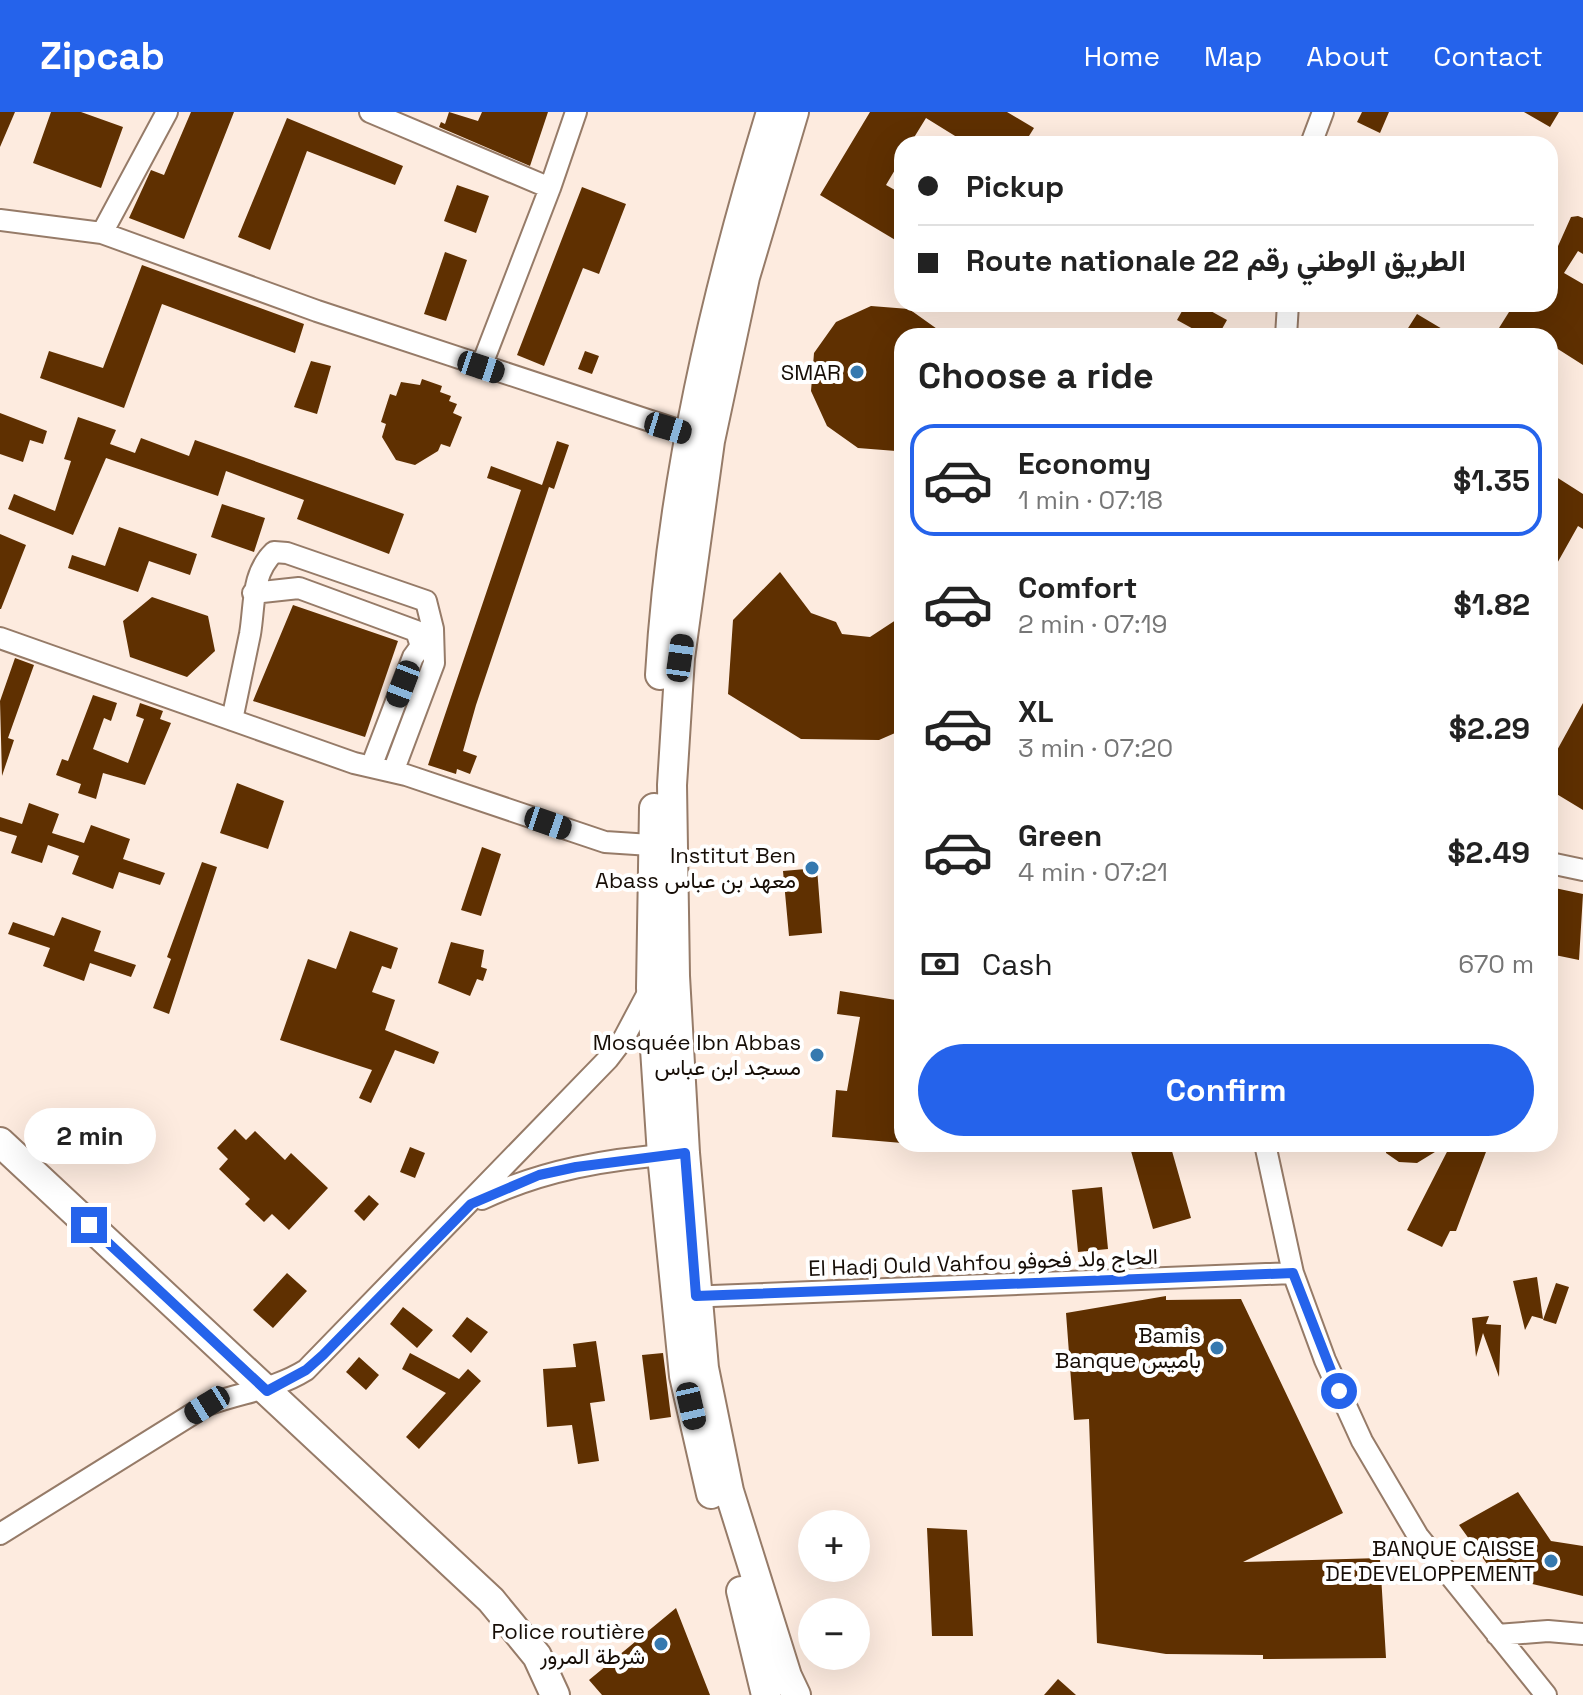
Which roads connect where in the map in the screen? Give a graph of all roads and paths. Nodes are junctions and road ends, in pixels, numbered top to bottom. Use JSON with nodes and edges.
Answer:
{"nodes":[{"id":1,"x":167,"y":112,"type":"edge"},
{"id":2,"x":370,"y":112,"type":"edge"},
{"id":3,"x":576,"y":112,"type":"edge"},
{"id":4,"x":771,"y":112,"type":"edge"},
{"id":5,"x":794,"y":112,"type":"edge"},
{"id":6,"x":1323,"y":112,"type":"edge"},
{"id":7,"x":1314,"y":136,"type":"edge"},
{"id":8,"x":550,"y":188,"type":"junction"},
{"id":9,"x":0,"y":220,"type":"edge"},
{"id":10,"x":102,"y":233,"type":"junction"},
{"id":11,"x":481,"y":367,"type":"junction"},
{"id":12,"x":690,"y":434,"type":"junction"},
{"id":13,"x":253,"y":593,"type":"junction"},
{"id":14,"x":427,"y":637,"type":"junction"},
{"id":15,"x":0,"y":638,"type":"edge"},
{"id":16,"x":232,"y":720,"type":"junction"},
{"id":17,"x":371,"y":767,"type":"junction"},
{"id":18,"x":393,"y":772,"type":"junction"},
{"id":19,"x":663,"y":846,"type":"junction"},
{"id":20,"x":1558,"y":865,"type":"edge"},
{"id":21,"x":1583,"y":870,"type":"edge"},
{"id":22,"x":663,"y":982,"type":"junction"},
{"id":23,"x":0,"y":1142,"type":"edge"},
{"id":24,"x":1267,"y":1152,"type":"edge"},
{"id":25,"x":673,"y":1154,"type":"junction"},
{"id":26,"x":0,"y":1164,"type":"edge"},
{"id":27,"x":471,"y":1204,"type":"junction"},
{"id":28,"x":1293,"y":1273,"type":"junction"},
{"id":29,"x":685,"y":1298,"type":"junction"},
{"id":30,"x":254,"y":1391,"type":"junction"},
{"id":31,"x":0,"y":1534,"type":"edge"},
{"id":32,"x":1583,"y":1634,"type":"edge"},
{"id":33,"x":1497,"y":1635,"type":"junction"},
{"id":34,"x":757,"y":1643,"type":"junction"},
{"id":35,"x":786,"y":1693,"type":"edge"},
{"id":36,"x":554,"y":1695,"type":"edge"},
{"id":37,"x":751,"y":1695,"type":"edge"},
{"id":38,"x":1546,"y":1695,"type":"edge"}],
"edges":[{"from":1,"to":10,"type":"street"},
{"from":2,"to":8,"type":"street"},
{"from":3,"to":8,"type":"street"},
{"from":4,"to":12,"type":"highway"},
{"from":5,"to":19,"type":"highway"},
{"from":6,"to":7,"type":"street"},
{"from":8,"to":11,"type":"street"},
{"from":9,"to":10,"type":"street"},
{"from":10,"to":11,"type":"street"},
{"from":11,"to":12,"type":"street"},
{"from":12,"to":19,"type":"highway"},
{"from":13,"to":14,"type":"street"},
{"from":13,"to":14,"type":"street"},
{"from":13,"to":16,"type":"street"},
{"from":14,"to":17,"type":"street"},
{"from":14,"to":18,"type":"street"},
{"from":15,"to":16,"type":"street"},
{"from":16,"to":17,"type":"street"},
{"from":17,"to":18,"type":"street"},
{"from":18,"to":19,"type":"street"},
{"from":19,"to":22,"type":"highway"},
{"from":20,"to":21,"type":"street"},
{"from":22,"to":25,"type":"highway"},
{"from":22,"to":27,"type":"street"},
{"from":23,"to":30,"type":"highway"},
{"from":24,"to":28,"type":"street"},
{"from":25,"to":27,"type":"street"},
{"from":25,"to":29,"type":"highway"},
{"from":26,"to":30,"type":"highway"},
{"from":27,"to":30,"type":"street"},
{"from":28,"to":29,"type":"street","name":"El Hadj Ould Vahfou الحاج ولد فحوفو"},
{"from":28,"to":33,"type":"street"},
{"from":29,"to":34,"type":"highway"},
{"from":29,"to":35,"type":"highway"},
{"from":30,"to":31,"type":"street"},
{"from":30,"to":36,"type":"highway"},
{"from":32,"to":33,"type":"street"},
{"from":33,"to":38,"type":"street"},
{"from":34,"to":35,"type":"highway"},
{"from":34,"to":37,"type":"highway"}]}
